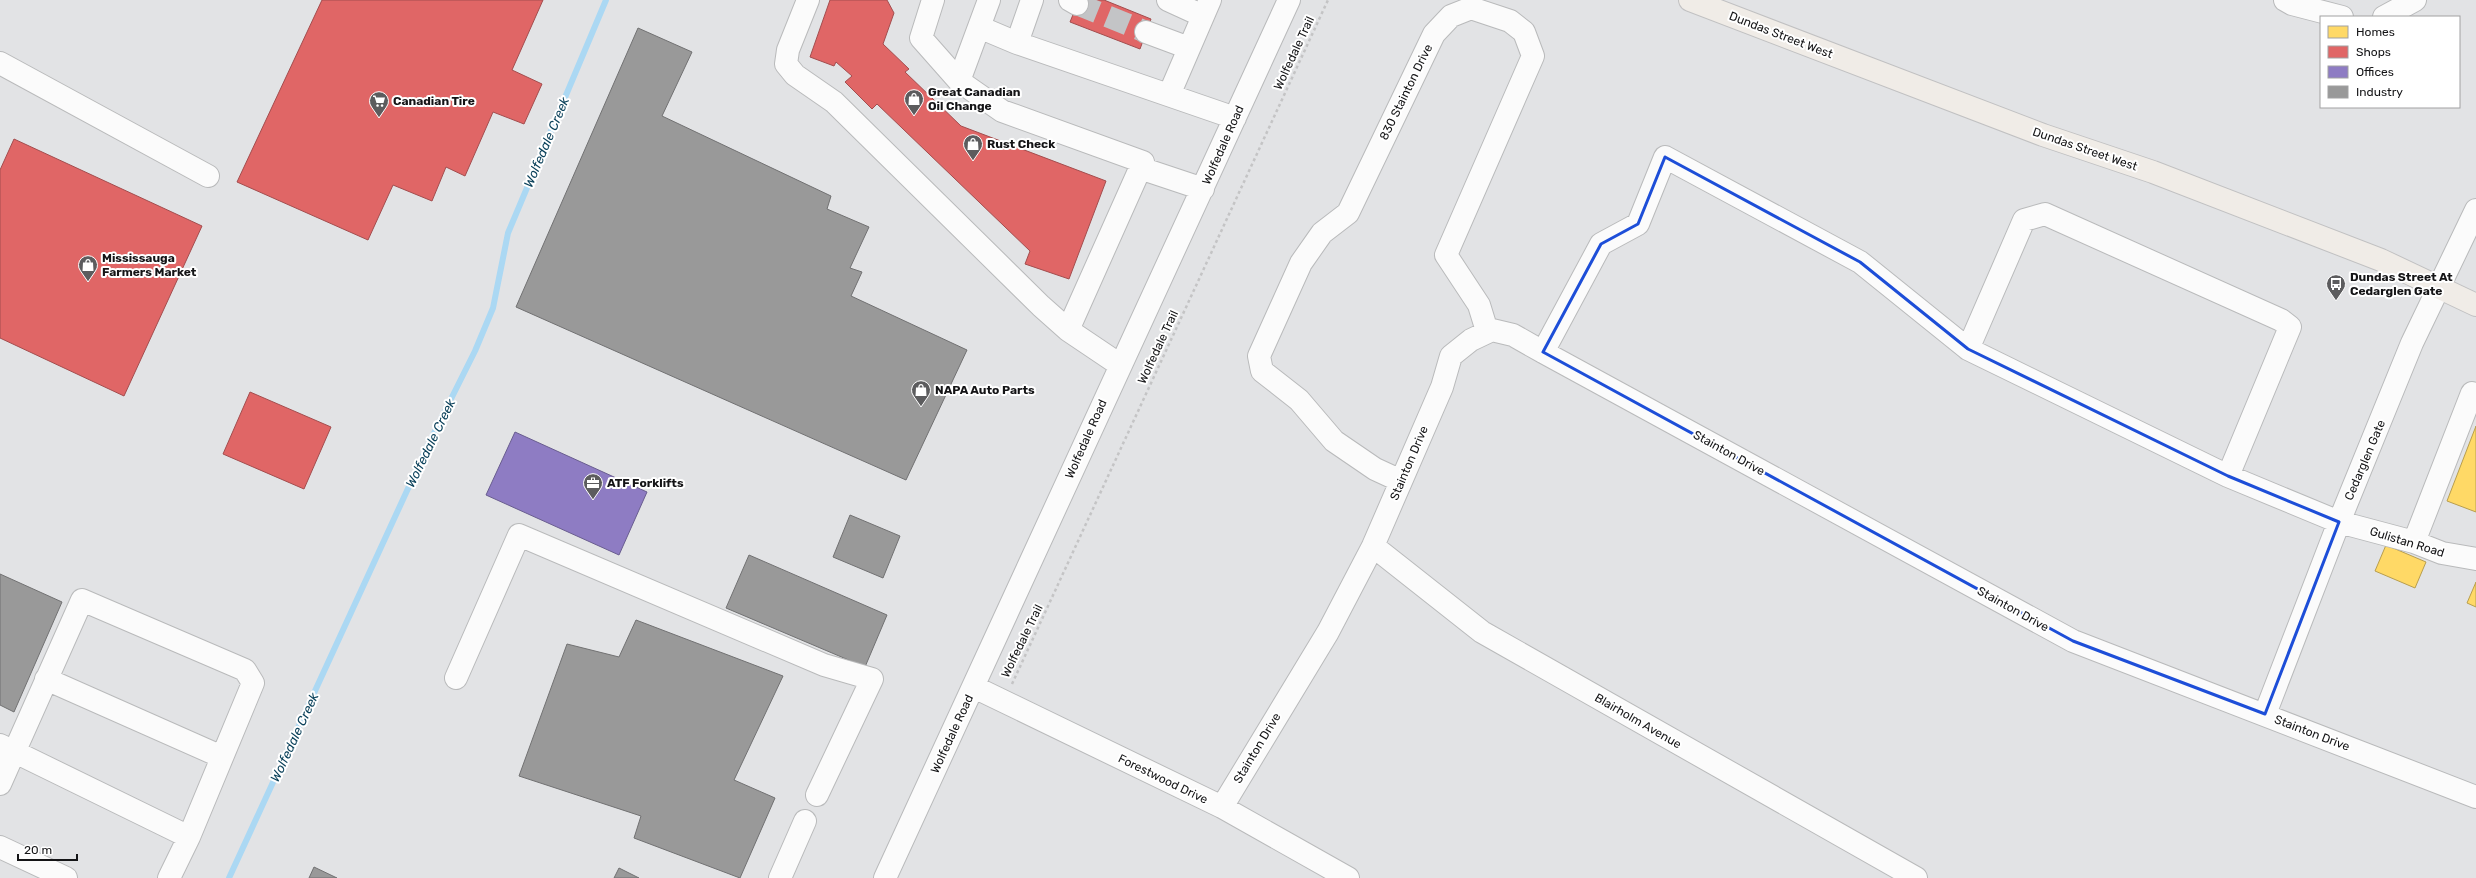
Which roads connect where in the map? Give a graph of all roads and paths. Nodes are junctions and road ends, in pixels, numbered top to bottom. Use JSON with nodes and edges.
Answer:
{"nodes":[{"id":1,"x":808,"y":0,"type":"edge"},
{"id":2,"x":933,"y":0,"type":"edge"},
{"id":3,"x":989,"y":0,"type":"edge"},
{"id":4,"x":1032,"y":0,"type":"edge"},
{"id":5,"x":1168,"y":0,"type":"edge"},
{"id":6,"x":1289,"y":0,"type":"edge"},
{"id":7,"x":1328,"y":0,"type":"edge"},
{"id":8,"x":1690,"y":0,"type":"edge"},
{"id":9,"x":2285,"y":0,"type":"edge"},
{"id":10,"x":2415,"y":0,"type":"edge"},
{"id":11,"x":1206,"y":8,"type":"edge"},
{"id":12,"x":2338,"y":16,"type":"edge"},
{"id":13,"x":2386,"y":16,"type":"edge"},
{"id":14,"x":979,"y":27,"type":"junction"},
{"id":15,"x":1146,"y":32,"type":"tunnel mouth"},
{"id":16,"x":1017,"y":43,"type":"junction"},
{"id":17,"x":1189,"y":48,"type":"junction"},
{"id":18,"x":0,"y":63,"type":"edge"},
{"id":19,"x":959,"y":81,"type":"junction"},
{"id":20,"x":1168,"y":95,"type":"junction"},
{"id":21,"x":1235,"y":118,"type":"junction"},
{"id":22,"x":1140,"y":168,"type":"junction"},
{"id":23,"x":208,"y":176,"type":"dead end"},
{"id":24,"x":1203,"y":189,"type":"junction"},
{"id":25,"x":2476,"y":210,"type":"edge"},
{"id":26,"x":2439,"y":287,"type":"junction"},
{"id":27,"x":2476,"y":305,"type":"edge"},
{"id":28,"x":1068,"y":330,"type":"junction"},
{"id":29,"x":1487,"y":331,"type":"junction"},
{"id":30,"x":1968,"y":349,"type":"junction"},
{"id":31,"x":1543,"y":352,"type":"junction"},
{"id":32,"x":1120,"y":365,"type":"junction"},
{"id":33,"x":2472,"y":393,"type":"dead end"},
{"id":34,"x":2228,"y":476,"type":"junction"},
{"id":35,"x":1401,"y":481,"type":"junction"},
{"id":36,"x":2339,"y":522,"type":"junction"},
{"id":37,"x":2414,"y":542,"type":"junction"},
{"id":38,"x":1373,"y":546,"type":"junction"},
{"id":39,"x":2476,"y":559,"type":"edge"},
{"id":40,"x":456,"y":678,"type":"dead end"},
{"id":41,"x":46,"y":679,"type":"junction"},
{"id":42,"x":974,"y":687,"type":"junction"},
{"id":43,"x":1003,"y":701,"type":"junction"},
{"id":44,"x":2265,"y":714,"type":"junction"},
{"id":45,"x":8,"y":749,"type":"edge"},
{"id":46,"x":222,"y":757,"type":"junction"},
{"id":47,"x":0,"y":784,"type":"edge"},
{"id":48,"x":817,"y":795,"type":"dead end"},
{"id":49,"x":2476,"y":797,"type":"edge"},
{"id":50,"x":1222,"y":807,"type":"junction"},
{"id":51,"x":805,"y":821,"type":"dead end"},
{"id":52,"x":188,"y":837,"type":"junction"},
{"id":53,"x":0,"y":847,"type":"edge"},
{"id":54,"x":66,"y":878,"type":"edge"},
{"id":55,"x":170,"y":878,"type":"edge"},
{"id":56,"x":780,"y":878,"type":"edge"},
{"id":57,"x":885,"y":878,"type":"edge"},
{"id":58,"x":1348,"y":878,"type":"edge"},
{"id":59,"x":1916,"y":878,"type":"edge"}],
"edges":[{"from":1,"to":28,"type":"street"},
{"from":2,"to":19,"type":"street"},
{"from":3,"to":14,"type":"street"},
{"from":4,"to":16,"type":"street"},
{"from":5,"to":11,"type":"street"},
{"from":6,"to":21,"type":"street","name":"Wolfedale Road"},
{"from":7,"to":43,"type":"path","name":"Wolfedale Trail"},
{"from":8,"to":26,"type":"main road","name":"Dundas Street West"},
{"from":9,"to":12,"type":"street"},
{"from":10,"to":13,"type":"street"},
{"from":11,"to":17,"type":"street"},
{"from":14,"to":16,"type":"street"},
{"from":14,"to":19,"type":"street"},
{"from":15,"to":17,"type":"street"},
{"from":16,"to":20,"type":"street"},
{"from":17,"to":20,"type":"street"},
{"from":18,"to":23,"type":"street"},
{"from":19,"to":22,"type":"street"},
{"from":20,"to":21,"type":"street"},
{"from":21,"to":24,"type":"street","name":"Wolfedale Road"},
{"from":22,"to":24,"type":"street"},
{"from":22,"to":28,"type":"street"},
{"from":24,"to":32,"type":"street","name":"Wolfedale Road"},
{"from":25,"to":26,"type":"street","name":"Cedarglen Gate"},
{"from":26,"to":27,"type":"main road","name":"Dundas Street West"},
{"from":26,"to":36,"type":"street","name":"Cedarglen Gate"},
{"from":28,"to":32,"type":"street"},
{"from":29,"to":31,"type":"street","name":"Stainton Drive"},
{"from":29,"to":35,"type":"street","name":"Stainton Drive"},
{"from":29,"to":35,"type":"street","name":"830 Stainton Drive"},
{"from":30,"to":31,"type":"street","name":"Gulistan Road"},
{"from":30,"to":34,"type":"street","name":"Gulistan Road"},
{"from":30,"to":34,"type":"street"},
{"from":31,"to":44,"type":"street","name":"Stainton Drive"},
{"from":32,"to":42,"type":"street","name":"Wolfedale Road"},
{"from":33,"to":37,"type":"street"},
{"from":34,"to":36,"type":"street","name":"Gulistan Road"},
{"from":35,"to":38,"type":"street","name":"Stainton Drive"},
{"from":36,"to":37,"type":"street","name":"Gulistan Road"},
{"from":36,"to":44,"type":"street","name":"Cedarglen Gate"},
{"from":37,"to":39,"type":"street","name":"Gulistan Road"},
{"from":38,"to":50,"type":"street","name":"Stainton Drive"},
{"from":38,"to":59,"type":"street","name":"Blairholm Avenue"},
{"from":40,"to":48,"type":"street"},
{"from":41,"to":45,"type":"street"},
{"from":41,"to":46,"type":"street"},
{"from":41,"to":46,"type":"street"},
{"from":42,"to":43,"type":"street","name":"Forestwood Drive"},
{"from":42,"to":57,"type":"street","name":"Wolfedale Road"},
{"from":43,"to":50,"type":"street","name":"Forestwood Drive"},
{"from":44,"to":49,"type":"street","name":"Stainton Drive"},
{"from":45,"to":47,"type":"street"},
{"from":45,"to":52,"type":"street"},
{"from":46,"to":52,"type":"street"},
{"from":50,"to":58,"type":"street","name":"Forestwood Drive"},
{"from":51,"to":56,"type":"street"},
{"from":52,"to":55,"type":"street"},
{"from":53,"to":54,"type":"street"}]}
